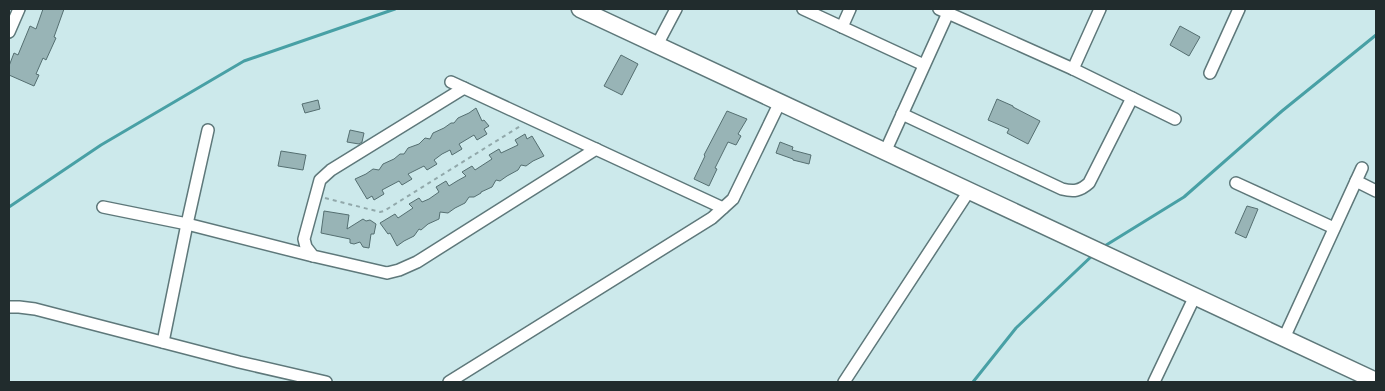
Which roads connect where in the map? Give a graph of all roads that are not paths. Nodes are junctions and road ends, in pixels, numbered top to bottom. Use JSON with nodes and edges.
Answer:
{"nodes":[{"id":1,"x":19,"y":9,"type":"edge"},
{"id":2,"x":580,"y":9,"type":"edge"},
{"id":3,"x":676,"y":9,"type":"edge"},
{"id":4,"x":803,"y":9,"type":"edge"},
{"id":5,"x":850,"y":9,"type":"edge"},
{"id":6,"x":1100,"y":9,"type":"edge"},
{"id":7,"x":1240,"y":9,"type":"edge"},
{"id":8,"x":944,"y":11,"type":"edge"},
{"id":9,"x":842,"y":27,"type":"junction"},
{"id":10,"x":9,"y":32,"type":"edge"},
{"id":11,"x":657,"y":45,"type":"junction"},
{"id":12,"x":924,"y":66,"type":"junction"},
{"id":13,"x":1073,"y":69,"type":"junction"},
{"id":14,"x":1210,"y":72,"type":"dead end"},
{"id":15,"x":451,"y":82,"type":"dead end"},
{"id":16,"x":464,"y":88,"type":"junction"},
{"id":17,"x":1132,"y":98,"type":"junction"},
{"id":18,"x":780,"y":102,"type":"junction"},
{"id":19,"x":902,"y":114,"type":"junction"},
{"id":20,"x":1175,"y":119,"type":"dead end"},
{"id":21,"x":208,"y":130,"type":"dead end"},
{"id":22,"x":596,"y":149,"type":"junction"},
{"id":23,"x":885,"y":152,"type":"junction"},
{"id":24,"x":1362,"y":168,"type":"dead end"},
{"id":25,"x":1356,"y":181,"type":"junction"},
{"id":26,"x":1236,"y":183,"type":"dead end"},
{"id":27,"x":969,"y":191,"type":"junction"},
{"id":28,"x":1376,"y":191,"type":"edge"},
{"id":29,"x":104,"y":207,"type":"dead end"},
{"id":30,"x":723,"y":208,"type":"junction"},
{"id":31,"x":186,"y":224,"type":"junction"},
{"id":32,"x":1334,"y":228,"type":"junction"},
{"id":33,"x":313,"y":256,"type":"junction"},
{"id":34,"x":1195,"y":296,"type":"junction"},
{"id":35,"x":9,"y":307,"type":"edge"},
{"id":36,"x":1284,"y":338,"type":"junction"},
{"id":37,"x":163,"y":342,"type":"junction"},
{"id":38,"x":1376,"y":381,"type":"edge"},
{"id":39,"x":326,"y":382,"type":"edge"},
{"id":40,"x":449,"y":382,"type":"edge"},
{"id":41,"x":844,"y":382,"type":"edge"},
{"id":42,"x":1154,"y":382,"type":"edge"}],
"edges":[{"from":1,"to":10,"type":"street"},
{"from":2,"to":11,"type":"street"},
{"from":3,"to":11,"type":"street"},
{"from":4,"to":9,"type":"street"},
{"from":5,"to":9,"type":"street"},
{"from":6,"to":13,"type":"street"},
{"from":7,"to":14,"type":"street"},
{"from":8,"to":12,"type":"street"},
{"from":8,"to":13,"type":"street"},
{"from":9,"to":12,"type":"street"},
{"from":11,"to":18,"type":"street"},
{"from":12,"to":19,"type":"street"},
{"from":13,"to":17,"type":"street"},
{"from":15,"to":16,"type":"street"},
{"from":16,"to":22,"type":"street"},
{"from":16,"to":33,"type":"street"},
{"from":17,"to":19,"type":"street"},
{"from":17,"to":20,"type":"street"},
{"from":18,"to":23,"type":"street"},
{"from":18,"to":30,"type":"street"},
{"from":19,"to":23,"type":"street"},
{"from":21,"to":31,"type":"street"},
{"from":22,"to":30,"type":"street"},
{"from":22,"to":33,"type":"street"},
{"from":23,"to":27,"type":"street"},
{"from":24,"to":25,"type":"street"},
{"from":25,"to":28,"type":"street"},
{"from":25,"to":32,"type":"street"},
{"from":26,"to":32,"type":"street"},
{"from":27,"to":34,"type":"street"},
{"from":27,"to":41,"type":"street"},
{"from":29,"to":31,"type":"street"},
{"from":30,"to":40,"type":"street"},
{"from":31,"to":33,"type":"street"},
{"from":31,"to":37,"type":"street"},
{"from":32,"to":36,"type":"street"},
{"from":34,"to":36,"type":"street"},
{"from":34,"to":42,"type":"street"},
{"from":35,"to":37,"type":"street"},
{"from":36,"to":38,"type":"street"},
{"from":37,"to":39,"type":"street"}]}
